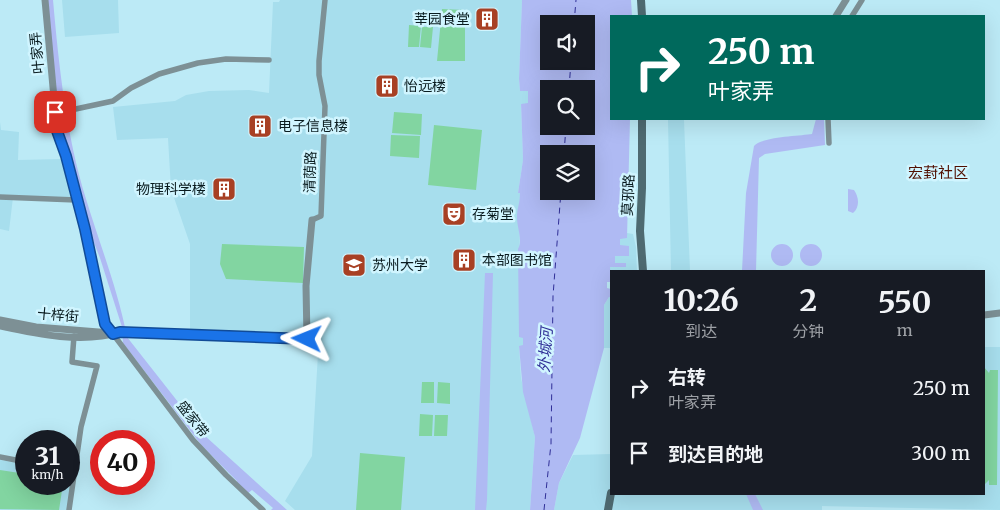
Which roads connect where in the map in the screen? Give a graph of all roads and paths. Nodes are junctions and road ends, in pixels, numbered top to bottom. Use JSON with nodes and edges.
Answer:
{"nodes":[{"id":1,"x":45,"y":0,"type":"edge"},
{"id":2,"x":324,"y":0,"type":"edge"},
{"id":3,"x":642,"y":0,"type":"edge"},
{"id":4,"x":846,"y":0,"type":"edge"},
{"id":5,"x":862,"y":0,"type":"edge"},
{"id":6,"x":642,"y":15,"type":"edge"},
{"id":7,"x":837,"y":15,"type":"edge"},
{"id":8,"x":853,"y":15,"type":"edge"},
{"id":9,"x":269,"y":60,"type":"dead end"},
{"id":10,"x":70,"y":110,"type":"dead end"},
{"id":11,"x":642,"y":120,"type":"edge"},
{"id":12,"x":828,"y":120,"type":"edge"},
{"id":13,"x":829,"y":143,"type":"dead end"},
{"id":14,"x":0,"y":197,"type":"edge"},
{"id":15,"x":76,"y":200,"type":"junction"},
{"id":16,"x":312,"y":220,"type":"joint"},
{"id":17,"x":643,"y":270,"type":"edge"},
{"id":18,"x":1000,"y":313,"type":"edge"},
{"id":19,"x":985,"y":316,"type":"edge"},
{"id":20,"x":0,"y":320,"type":"edge"},
{"id":21,"x":0,"y":326,"type":"edge"},
{"id":22,"x":117,"y":333,"type":"junction"},
{"id":23,"x":74,"y":336,"type":"junction"},
{"id":24,"x":307,"y":339,"type":"joint"},
{"id":25,"x":80,"y":432,"type":"edge"},
{"id":26,"x":0,"y":457,"type":"edge"},
{"id":27,"x":15,"y":460,"type":"edge"},
{"id":28,"x":70,"y":495,"type":"edge"},
{"id":29,"x":611,"y":495,"type":"edge"},
{"id":30,"x":69,"y":510,"type":"edge"},
{"id":31,"x":263,"y":510,"type":"edge"},
{"id":32,"x":608,"y":510,"type":"edge"}],
"edges":[{"from":1,"to":15,"type":"street","name":"叶家弄"},
{"from":2,"to":16,"type":"street","name":"清荫路"},
{"from":3,"to":6,"type":"main road"},
{"from":4,"to":7,"type":"street"},
{"from":5,"to":8,"type":"street"},
{"from":9,"to":10,"type":"street"},
{"from":11,"to":17,"type":"main road","name":"莫邪路"},
{"from":12,"to":13,"type":"street"},
{"from":14,"to":15,"type":"street"},
{"from":15,"to":22,"type":"street","name":"叶家弄"},
{"from":16,"to":24,"type":"street","name":"清荫路"},
{"from":18,"to":19,"type":"street"},
{"from":20,"to":22,"type":"street","name":"十梓街"},
{"from":21,"to":23,"type":"street","name":"十梓街"},
{"from":22,"to":23,"type":"street","name":"十梓街"},
{"from":22,"to":24,"type":"street","name":"十梓街"},
{"from":22,"to":31,"type":"street","name":"盛家带"},
{"from":23,"to":25,"type":"street"},
{"from":26,"to":27,"type":"street"},
{"from":28,"to":30,"type":"street"},
{"from":29,"to":32,"type":"main road"}]}
